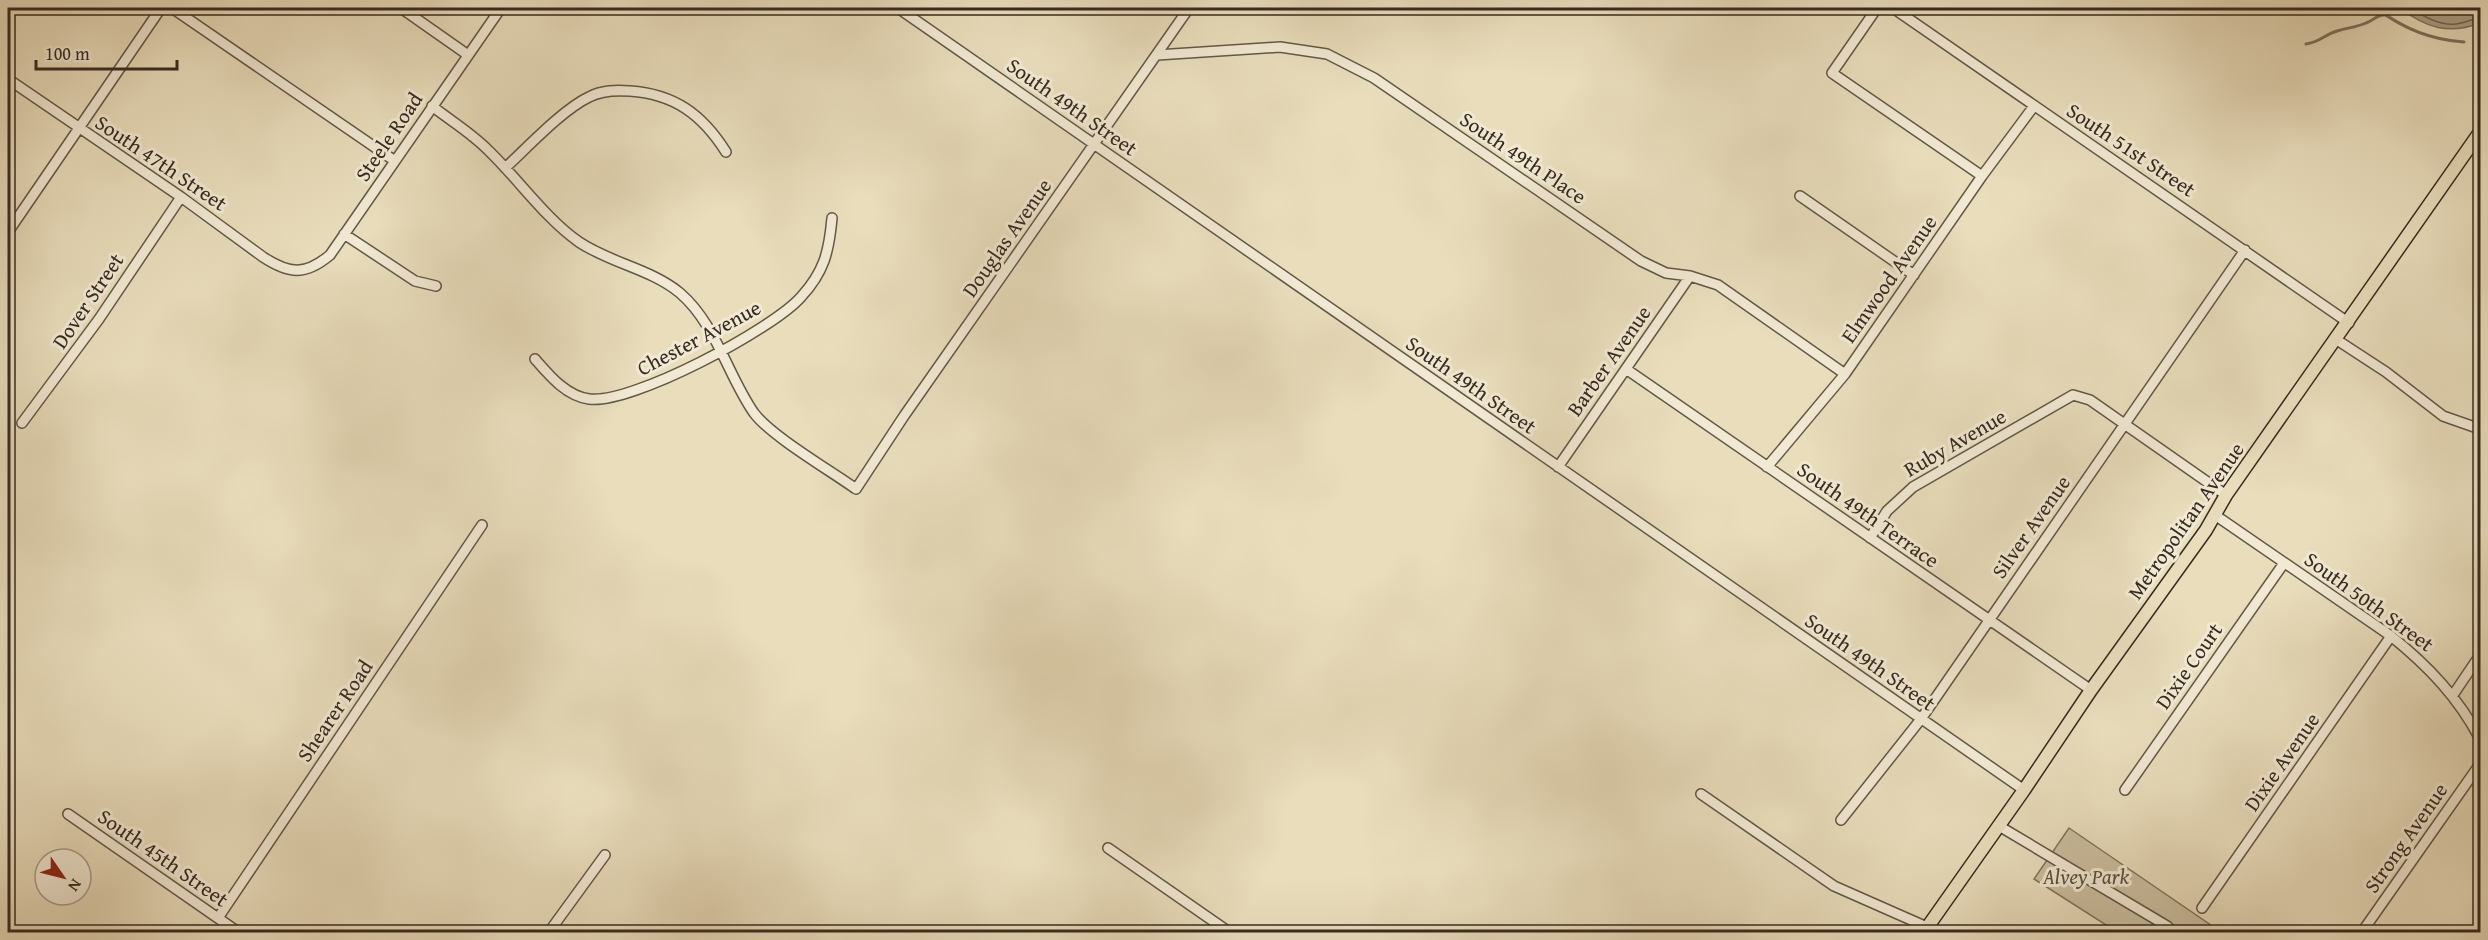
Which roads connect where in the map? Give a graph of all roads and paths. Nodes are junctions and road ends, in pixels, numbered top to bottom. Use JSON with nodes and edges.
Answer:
{"nodes":[{"id":1,"x":161,"y":8,"type":"edge"},
{"id":2,"x":172,"y":8,"type":"edge"},
{"id":3,"x":401,"y":8,"type":"edge"},
{"id":4,"x":501,"y":8,"type":"edge"},
{"id":5,"x":898,"y":8,"type":"edge"},
{"id":6,"x":1189,"y":8,"type":"edge"},
{"id":7,"x":1877,"y":8,"type":"edge"},
{"id":8,"x":1893,"y":8,"type":"edge"},
{"id":9,"x":468,"y":55,"type":"junction"},
{"id":10,"x":1157,"y":55,"type":"junction"},
{"id":11,"x":8,"y":79,"type":"edge"},
{"id":12,"x":432,"y":106,"type":"junction"},
{"id":13,"x":2034,"y":106,"type":"junction"},
{"id":14,"x":79,"y":129,"type":"junction"},
{"id":15,"x":2481,"y":132,"type":"edge"},
{"id":16,"x":1094,"y":145,"type":"junction"},
{"id":17,"x":726,"y":152,"type":"dead end"},
{"id":18,"x":395,"y":161,"type":"junction"},
{"id":19,"x":505,"y":168,"type":"junction"},
{"id":20,"x":1982,"y":176,"type":"junction"},
{"id":21,"x":1800,"y":196,"type":"dead end"},
{"id":22,"x":181,"y":197,"type":"junction"},
{"id":23,"x":832,"y":218,"type":"dead end"},
{"id":24,"x":8,"y":232,"type":"edge"},
{"id":25,"x":344,"y":234,"type":"junction"},
{"id":26,"x":2245,"y":250,"type":"junction"},
{"id":27,"x":296,"y":271,"type":"joint"},
{"id":28,"x":1914,"y":275,"type":"junction"},
{"id":29,"x":1690,"y":276,"type":"junction"},
{"id":30,"x":436,"y":286,"type":"dead end"},
{"id":31,"x":2349,"y":323,"type":"junction"},
{"id":32,"x":2337,"y":340,"type":"junction"},
{"id":33,"x":720,"y":351,"type":"junction"},
{"id":34,"x":535,"y":359,"type":"dead end"},
{"id":35,"x":1626,"y":369,"type":"junction"},
{"id":36,"x":1845,"y":374,"type":"junction"},
{"id":37,"x":22,"y":423,"type":"dead end"},
{"id":38,"x":2124,"y":424,"type":"junction"},
{"id":39,"x":2481,"y":429,"type":"edge"},
{"id":40,"x":1558,"y":467,"type":"junction"},
{"id":41,"x":1767,"y":467,"type":"junction"},
{"id":42,"x":2226,"y":495,"type":"junction"},
{"id":43,"x":2215,"y":515,"type":"junction"},
{"id":44,"x":482,"y":525,"type":"dead end"},
{"id":45,"x":1870,"y":538,"type":"junction"},
{"id":46,"x":2284,"y":562,"type":"junction"},
{"id":47,"x":1989,"y":620,"type":"junction"},
{"id":48,"x":2391,"y":636,"type":"junction"},
{"id":49,"x":2481,"y":655,"type":"edge"},
{"id":50,"x":2091,"y":690,"type":"junction"},
{"id":51,"x":2453,"y":695,"type":"junction"},
{"id":52,"x":1921,"y":720,"type":"junction"},
{"id":53,"x":2481,"y":739,"type":"edge"},
{"id":54,"x":2481,"y":764,"type":"edge"},
{"id":55,"x":2024,"y":790,"type":"junction"},
{"id":56,"x":2125,"y":790,"type":"dead end"},
{"id":57,"x":1701,"y":794,"type":"dead end"},
{"id":58,"x":68,"y":814,"type":"dead end"},
{"id":59,"x":1841,"y":820,"type":"dead end"},
{"id":60,"x":1999,"y":826,"type":"junction"},
{"id":61,"x":1108,"y":848,"type":"dead end"},
{"id":62,"x":605,"y":855,"type":"dead end"},
{"id":63,"x":2202,"y":908,"type":"dead end"},
{"id":64,"x":218,"y":918,"type":"junction"},
{"id":65,"x":1925,"y":930,"type":"edge"},
{"id":66,"x":238,"y":933,"type":"edge"},
{"id":67,"x":549,"y":933,"type":"edge"},
{"id":68,"x":1229,"y":933,"type":"edge"},
{"id":69,"x":2174,"y":933,"type":"edge"},
{"id":70,"x":2362,"y":933,"type":"edge"}],
"edges":[{"from":1,"to":14,"type":"street"},
{"from":2,"to":18,"type":"street"},
{"from":3,"to":9,"type":"street"},
{"from":4,"to":9,"type":"street","name":"Steele Road"},
{"from":5,"to":16,"type":"street","name":"South 49th Street"},
{"from":6,"to":10,"type":"street","name":"Douglas Avenue"},
{"from":7,"to":20,"type":"street"},
{"from":8,"to":13,"type":"street","name":"South 51st Street"},
{"from":9,"to":12,"type":"street","name":"Steele Road"},
{"from":10,"to":16,"type":"street","name":"Douglas Avenue"},
{"from":10,"to":29,"type":"street","name":"South 49th Place"},
{"from":11,"to":14,"type":"street","name":"South 47th Street"},
{"from":12,"to":18,"type":"street","name":"Steele Road"},
{"from":12,"to":19,"type":"street"},
{"from":13,"to":20,"type":"street","name":"Elmwood Avenue"},
{"from":13,"to":26,"type":"street","name":"South 51st Street"},
{"from":14,"to":22,"type":"street","name":"South 47th Street"},
{"from":14,"to":24,"type":"street"},
{"from":15,"to":31,"type":"main road","name":"Metropolitan Avenue"},
{"from":16,"to":33,"type":"street","name":"Douglas Avenue"},
{"from":16,"to":40,"type":"street","name":"South 49th Street"},
{"from":17,"to":19,"type":"street"},
{"from":18,"to":25,"type":"street","name":"Steele Road"},
{"from":19,"to":33,"type":"street"},
{"from":20,"to":28,"type":"street","name":"Elmwood Avenue"},
{"from":21,"to":28,"type":"street"},
{"from":22,"to":27,"type":"street","name":"South 47th Street"},
{"from":22,"to":37,"type":"street","name":"Dover Street"},
{"from":23,"to":33,"type":"street","name":"Chester Avenue"},
{"from":25,"to":27,"type":"street","name":"Steele Road"},
{"from":25,"to":30,"type":"street"},
{"from":26,"to":31,"type":"street","name":"South 51st Street"},
{"from":26,"to":38,"type":"street","name":"Silver Avenue"},
{"from":28,"to":36,"type":"street","name":"Elmwood Avenue"},
{"from":29,"to":35,"type":"street","name":"Barber Avenue"},
{"from":29,"to":36,"type":"street","name":"South 49th Place"},
{"from":31,"to":32,"type":"main road","name":"Metropolitan Avenue"},
{"from":32,"to":39,"type":"street"},
{"from":32,"to":42,"type":"main road","name":"Metropolitan Avenue"},
{"from":33,"to":34,"type":"street","name":"Chester Avenue"},
{"from":35,"to":40,"type":"street","name":"Barber Avenue"},
{"from":35,"to":41,"type":"street","name":"South 49th Terrace"},
{"from":36,"to":41,"type":"street","name":"Elmwood Avenue"},
{"from":38,"to":42,"type":"street"},
{"from":38,"to":45,"type":"street","name":"Ruby Avenue"},
{"from":38,"to":47,"type":"street","name":"Silver Avenue"},
{"from":40,"to":52,"type":"street","name":"South 49th Street"},
{"from":41,"to":45,"type":"street","name":"South 49th Terrace"},
{"from":42,"to":43,"type":"main road","name":"Metropolitan Avenue"},
{"from":43,"to":46,"type":"street","name":"South 50th Street"},
{"from":43,"to":50,"type":"main road","name":"Metropolitan Avenue"},
{"from":44,"to":64,"type":"street","name":"Shearer Road"},
{"from":45,"to":47,"type":"street","name":"South 49th Terrace"},
{"from":46,"to":48,"type":"street","name":"South 50th Street"},
{"from":46,"to":56,"type":"street","name":"Dixie Court"},
{"from":47,"to":50,"type":"street","name":"South 49th Terrace"},
{"from":47,"to":52,"type":"street","name":"Silver Avenue"},
{"from":48,"to":51,"type":"street","name":"South 50th Street"},
{"from":48,"to":63,"type":"street","name":"Dixie Avenue"},
{"from":49,"to":51,"type":"street"},
{"from":50,"to":55,"type":"main road","name":"Metropolitan Avenue"},
{"from":51,"to":53,"type":"street","name":"South 50th Street"},
{"from":52,"to":55,"type":"street","name":"South 49th Street"},
{"from":52,"to":59,"type":"street","name":"Silver Avenue"},
{"from":54,"to":70,"type":"street","name":"Strong Avenue"},
{"from":55,"to":60,"type":"main road","name":"Metropolitan Avenue"},
{"from":57,"to":65,"type":"street"},
{"from":58,"to":64,"type":"street","name":"South 45th Street"},
{"from":60,"to":65,"type":"main road","name":"Metropolitan Avenue"},
{"from":60,"to":69,"type":"street"},
{"from":61,"to":68,"type":"street"},
{"from":62,"to":67,"type":"street"},
{"from":64,"to":66,"type":"street","name":"South 45th Street"}]}
